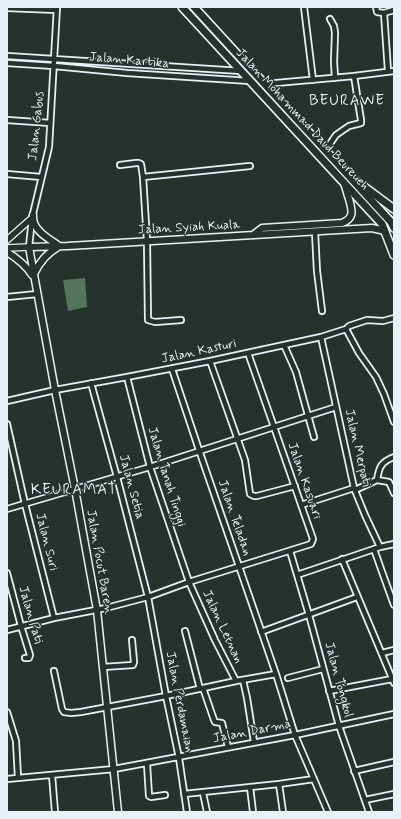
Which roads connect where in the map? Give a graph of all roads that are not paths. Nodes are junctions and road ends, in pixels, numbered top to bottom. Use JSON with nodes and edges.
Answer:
{"nodes":[{"id":1,"x":182,"y":7,"type":"edge"},
{"id":2,"x":194,"y":7,"type":"edge"},
{"id":3,"x":304,"y":7,"type":"edge"},
{"id":4,"x":376,"y":7,"type":"edge"},
{"id":5,"x":7,"y":8,"type":"edge"},
{"id":6,"x":57,"y":9,"type":"edge"},
{"id":7,"x":394,"y":10,"type":"edge"},
{"id":8,"x":384,"y":13,"type":"junction"},
{"id":9,"x":330,"y":18,"type":"dead end"},
{"id":10,"x":7,"y":56,"type":"edge"},
{"id":11,"x":54,"y":58,"type":"junction"},
{"id":12,"x":7,"y":63,"type":"edge"},
{"id":13,"x":54,"y":66,"type":"junction"},
{"id":14,"x":241,"y":71,"type":"junction"},
{"id":15,"x":388,"y":71,"type":"junction"},
{"id":16,"x":394,"y":71,"type":"edge"},
{"id":17,"x":354,"y":76,"type":"junction"},
{"id":18,"x":335,"y":78,"type":"junction"},
{"id":19,"x":313,"y":80,"type":"junction"},
{"id":20,"x":250,"y":81,"type":"junction"},
{"id":21,"x":265,"y":84,"type":"junction"},
{"id":22,"x":7,"y":120,"type":"edge"},
{"id":23,"x":50,"y":122,"type":"junction"},
{"id":24,"x":325,"y":151,"type":"junction"},
{"id":25,"x":120,"y":165,"type":"dead end"},
{"id":26,"x":250,"y":166,"type":"dead end"},
{"id":27,"x":343,"y":170,"type":"junction"},
{"id":28,"x":7,"y":174,"type":"edge"},
{"id":29,"x":41,"y":177,"type":"junction"},
{"id":30,"x":143,"y":177,"type":"junction"},
{"id":31,"x":344,"y":183,"type":"junction"},
{"id":32,"x":394,"y":209,"type":"edge"},
{"id":33,"x":32,"y":217,"type":"junction"},
{"id":34,"x":393,"y":225,"type":"edge"},
{"id":35,"x":384,"y":227,"type":"junction"},
{"id":36,"x":315,"y":232,"type":"junction"},
{"id":37,"x":253,"y":235,"type":"junction"},
{"id":38,"x":7,"y":240,"type":"edge"},
{"id":39,"x":147,"y":241,"type":"junction"},
{"id":40,"x":59,"y":246,"type":"junction"},
{"id":41,"x":29,"y":247,"type":"junction"},
{"id":42,"x":7,"y":248,"type":"edge"},
{"id":43,"x":7,"y":252,"type":"edge"},
{"id":44,"x":394,"y":255,"type":"edge"},
{"id":45,"x":34,"y":277,"type":"junction"},
{"id":46,"x":37,"y":294,"type":"junction"},
{"id":47,"x":7,"y":297,"type":"edge"},
{"id":48,"x":322,"y":312,"type":"dead end"},
{"id":49,"x":394,"y":318,"type":"edge"},
{"id":50,"x":181,"y":320,"type":"dead end"},
{"id":51,"x":346,"y":329,"type":"junction"},
{"id":52,"x":321,"y":337,"type":"junction"},
{"id":53,"x":284,"y":345,"type":"junction"},
{"id":54,"x":248,"y":353,"type":"junction"},
{"id":55,"x":210,"y":361,"type":"junction"},
{"id":56,"x":172,"y":369,"type":"junction"},
{"id":57,"x":127,"y":378,"type":"junction"},
{"id":58,"x":91,"y":383,"type":"junction"},
{"id":59,"x":55,"y":390,"type":"junction"},
{"id":60,"x":7,"y":401,"type":"edge"},
{"id":61,"x":336,"y":407,"type":"junction"},
{"id":62,"x":308,"y":416,"type":"junction"},
{"id":63,"x":394,"y":422,"type":"edge"},
{"id":64,"x":7,"y":424,"type":"edge"},
{"id":65,"x":274,"y":427,"type":"junction"},
{"id":66,"x":314,"y":437,"type":"dead end"},
{"id":67,"x":238,"y":438,"type":"junction"},
{"id":68,"x":199,"y":450,"type":"junction"},
{"id":69,"x":394,"y":457,"type":"edge"},
{"id":70,"x":150,"y":467,"type":"junction"},
{"id":71,"x":117,"y":477,"type":"junction"},
{"id":72,"x":377,"y":480,"type":"junction"},
{"id":73,"x":295,"y":486,"type":"junction"},
{"id":74,"x":76,"y":489,"type":"junction"},
{"id":75,"x":355,"y":489,"type":"junction"},
{"id":76,"x":394,"y":493,"type":"edge"},
{"id":77,"x":25,"y":504,"type":"junction"},
{"id":78,"x":301,"y":506,"type":"junction"},
{"id":79,"x":7,"y":509,"type":"edge"},
{"id":80,"x":394,"y":544,"type":"edge"},
{"id":81,"x":380,"y":547,"type":"junction"},
{"id":82,"x":374,"y":549,"type":"junction"},
{"id":83,"x":290,"y":551,"type":"junction"},
{"id":84,"x":342,"y":559,"type":"junction"},
{"id":85,"x":239,"y":567,"type":"junction"},
{"id":86,"x":7,"y":573,"type":"edge"},
{"id":87,"x":297,"y":575,"type":"junction"},
{"id":88,"x":189,"y":582,"type":"junction"},
{"id":89,"x":357,"y":596,"type":"junction"},
{"id":90,"x":148,"y":597,"type":"junction"},
{"id":91,"x":394,"y":605,"type":"edge"},
{"id":92,"x":97,"y":610,"type":"junction"},
{"id":93,"x":309,"y":615,"type":"junction"},
{"id":94,"x":54,"y":618,"type":"junction"},
{"id":95,"x":21,"y":626,"type":"junction"},
{"id":96,"x":7,"y":630,"type":"edge"},
{"id":97,"x":185,"y":631,"type":"dead end"},
{"id":98,"x":261,"y":632,"type":"junction"},
{"id":99,"x":132,"y":640,"type":"dead end"},
{"id":100,"x":394,"y":650,"type":"edge"},
{"id":101,"x":382,"y":653,"type":"junction"},
{"id":102,"x":25,"y":658,"type":"dead end"},
{"id":103,"x":103,"y":667,"type":"junction"},
{"id":104,"x":323,"y":669,"type":"junction"},
{"id":105,"x":54,"y":671,"type":"dead end"},
{"id":106,"x":276,"y":674,"type":"junction"},
{"id":107,"x":288,"y":678,"type":"dead end"},
{"id":108,"x":243,"y":680,"type":"junction"},
{"id":109,"x":236,"y":681,"type":"junction"},
{"id":110,"x":393,"y":681,"type":"edge"},
{"id":111,"x":201,"y":688,"type":"junction"},
{"id":112,"x":329,"y":691,"type":"junction"},
{"id":113,"x":166,"y":696,"type":"junction"},
{"id":114,"x":108,"y":707,"type":"junction"},
{"id":115,"x":7,"y":712,"type":"edge"},
{"id":116,"x":394,"y":714,"type":"edge"},
{"id":117,"x":339,"y":726,"type":"junction"},
{"id":118,"x":295,"y":735,"type":"junction"},
{"id":119,"x":254,"y":742,"type":"junction"},
{"id":120,"x":228,"y":747,"type":"junction"},
{"id":121,"x":178,"y":758,"type":"junction"},
{"id":122,"x":394,"y":762,"type":"edge"},
{"id":123,"x":146,"y":764,"type":"junction"},
{"id":124,"x":114,"y":770,"type":"junction"},
{"id":125,"x":354,"y":771,"type":"junction"},
{"id":126,"x":52,"y":775,"type":"junction"},
{"id":127,"x":18,"y":778,"type":"junction"},
{"id":128,"x":7,"y":779,"type":"edge"},
{"id":129,"x":314,"y":779,"type":"junction"},
{"id":130,"x":279,"y":784,"type":"junction"},
{"id":131,"x":250,"y":787,"type":"junction"},
{"id":132,"x":203,"y":793,"type":"junction"},
{"id":133,"x":184,"y":794,"type":"junction"},
{"id":134,"x":394,"y":794,"type":"edge"},
{"id":135,"x":165,"y":796,"type":"dead end"},
{"id":136,"x":365,"y":800,"type":"junction"},
{"id":137,"x":55,"y":812,"type":"edge"},
{"id":138,"x":118,"y":812,"type":"edge"},
{"id":139,"x":187,"y":812,"type":"edge"},
{"id":140,"x":207,"y":812,"type":"edge"},
{"id":141,"x":253,"y":812,"type":"edge"},
{"id":142,"x":284,"y":812,"type":"edge"},
{"id":143,"x":328,"y":812,"type":"edge"},
{"id":144,"x":369,"y":812,"type":"edge"}],
"edges":[{"from":1,"to":14,"type":"main road","name":"Jalan Mohammad Daud Beureueh"},
{"from":2,"to":21,"type":"main road","name":"Jalan Mohammad Daud Beureueh"},
{"from":3,"to":19,"type":"street"},
{"from":4,"to":8,"type":"street"},
{"from":5,"to":6,"type":"street"},
{"from":6,"to":11,"type":"street","name":"Jalan Gabus"},
{"from":7,"to":8,"type":"street"},
{"from":8,"to":15,"type":"street"},
{"from":9,"to":18,"type":"street"},
{"from":10,"to":11,"type":"street","name":"Jalan Kartika"},
{"from":11,"to":13,"type":"street","name":"Jalan Gabus"},
{"from":11,"to":14,"type":"street","name":"Jalan Kartika"},
{"from":12,"to":13,"type":"street","name":"Jalan Kartika"},
{"from":13,"to":20,"type":"street","name":"Jalan Kartika"},
{"from":13,"to":23,"type":"street","name":"Jalan Gabus"},
{"from":14,"to":20,"type":"main road","name":"Jalan Mohammad Daud Beureueh"},
{"from":15,"to":16,"type":"street"},
{"from":15,"to":17,"type":"street"},
{"from":17,"to":18,"type":"street"},
{"from":17,"to":24,"type":"street"},
{"from":18,"to":19,"type":"street"},
{"from":19,"to":21,"type":"street"},
{"from":20,"to":31,"type":"main road","name":"Jalan Mohammad Daud Beureueh"},
{"from":21,"to":24,"type":"main road","name":"Jalan Mohammad Daud Beureueh"},
{"from":22,"to":23,"type":"street"},
{"from":23,"to":29,"type":"street","name":"Jalan Gabus"},
{"from":24,"to":27,"type":"main road","name":"Jalan Mohammad Daud Beureueh"},
{"from":25,"to":30,"type":"street"},
{"from":26,"to":30,"type":"street"},
{"from":27,"to":32,"type":"main road"},
{"from":27,"to":34,"type":"main road","name":"Jalan Mohammad Daud Beureueh"},
{"from":28,"to":29,"type":"street"},
{"from":29,"to":33,"type":"street","name":"Jalan Gabus"},
{"from":30,"to":39,"type":"street"},
{"from":31,"to":35,"type":"main road","name":"Jalan Mohammad Daud Beureueh"},
{"from":31,"to":37,"type":"main road"},
{"from":33,"to":38,"type":"street"},
{"from":33,"to":40,"type":"main road"},
{"from":33,"to":41,"type":"street","name":"Jalan Gabus"},
{"from":34,"to":35,"type":"main road"},
{"from":35,"to":36,"type":"main road","name":"Jalan Syiah Kuala"},
{"from":35,"to":44,"type":"main road","name":"Jalan Mohammad Daud Beureueh"},
{"from":36,"to":37,"type":"main road","name":"Jalan Syiah Kuala"},
{"from":36,"to":48,"type":"street"},
{"from":37,"to":39,"type":"main road","name":"Jalan Syiah Kuala"},
{"from":39,"to":40,"type":"main road","name":"Jalan Syiah Kuala"},
{"from":39,"to":50,"type":"street"},
{"from":40,"to":41,"type":"main road","name":"Jalan Syiah Kuala"},
{"from":40,"to":45,"type":"main road"},
{"from":41,"to":42,"type":"street","name":"Jalan Syiah Kuala"},
{"from":41,"to":45,"type":"main road","name":"Jalan Pocut Baren"},
{"from":43,"to":45,"type":"main road"},
{"from":45,"to":46,"type":"main road","name":"Jalan Pocut Baren"},
{"from":46,"to":47,"type":"street"},
{"from":46,"to":59,"type":"main road","name":"Jalan Pocut Baren"},
{"from":49,"to":51,"type":"street","name":"Jalan Kasturi"},
{"from":51,"to":52,"type":"street","name":"Jalan Kasturi"},
{"from":51,"to":63,"type":"street"},
{"from":52,"to":53,"type":"street","name":"Jalan Kasturi"},
{"from":52,"to":61,"type":"street","name":"Jalan Merpati"},
{"from":53,"to":54,"type":"street","name":"Jalan Kasturi"},
{"from":53,"to":62,"type":"street"},
{"from":54,"to":55,"type":"street","name":"Jalan Kasturi"},
{"from":54,"to":65,"type":"street","name":"Jalan Kasuari"},
{"from":55,"to":56,"type":"street","name":"Jalan Kasturi"},
{"from":55,"to":67,"type":"street"},
{"from":56,"to":57,"type":"street","name":"Jalan Kasturi"},
{"from":56,"to":68,"type":"street","name":"Jalan Teladan"},
{"from":57,"to":58,"type":"street","name":"Jalan Kasturi"},
{"from":57,"to":70,"type":"street","name":"Jalan Tanah Tinggi"},
{"from":58,"to":59,"type":"street","name":"Jalan Kasturi"},
{"from":58,"to":71,"type":"street","name":"Jalan Setia"},
{"from":59,"to":60,"type":"street","name":"Jalan Kasturi"},
{"from":59,"to":74,"type":"main road","name":"Jalan Pocut Baren"},
{"from":61,"to":62,"type":"street"},
{"from":61,"to":75,"type":"street","name":"Jalan Merpati"},
{"from":62,"to":65,"type":"street"},
{"from":62,"to":66,"type":"street"},
{"from":64,"to":77,"type":"street","name":"Jalan Suri"},
{"from":65,"to":67,"type":"street"},
{"from":65,"to":73,"type":"street","name":"Jalan Kasuari"},
{"from":67,"to":68,"type":"street"},
{"from":67,"to":73,"type":"street"},
{"from":68,"to":70,"type":"street"},
{"from":68,"to":85,"type":"street","name":"Jalan Teladan"},
{"from":69,"to":72,"type":"street"},
{"from":70,"to":71,"type":"street"},
{"from":70,"to":88,"type":"street","name":"Jalan Tanah Tinggi"},
{"from":71,"to":74,"type":"street"},
{"from":71,"to":90,"type":"street","name":"Jalan Setia"},
{"from":72,"to":75,"type":"street"},
{"from":72,"to":76,"type":"street"},
{"from":73,"to":78,"type":"street","name":"Jalan Kasuari"},
{"from":74,"to":77,"type":"street"},
{"from":74,"to":92,"type":"main road","name":"Jalan Pocut Baren"},
{"from":75,"to":78,"type":"street"},
{"from":75,"to":81,"type":"street","name":"Jalan Merpati"},
{"from":77,"to":79,"type":"street"},
{"from":77,"to":94,"type":"street","name":"Jalan Suri"},
{"from":78,"to":83,"type":"street","name":"Jalan Kasuari"},
{"from":80,"to":81,"type":"street"},
{"from":81,"to":82,"type":"street"},
{"from":82,"to":84,"type":"street"},
{"from":82,"to":91,"type":"street"},
{"from":83,"to":85,"type":"street","name":"Jalan Kasuari"},
{"from":83,"to":87,"type":"street","name":"Jalan Tongkol"},
{"from":84,"to":87,"type":"street"},
{"from":84,"to":89,"type":"street"},
{"from":85,"to":88,"type":"street","name":"Jalan Kasuari"},
{"from":85,"to":98,"type":"street","name":"Jalan Teladan"},
{"from":86,"to":95,"type":"street","name":"Jalan Pati"},
{"from":87,"to":93,"type":"street","name":"Jalan Tongkol"},
{"from":88,"to":90,"type":"street","name":"Jalan Kasuari"},
{"from":88,"to":109,"type":"street","name":"Jalan Letnan"},
{"from":89,"to":93,"type":"street"},
{"from":89,"to":101,"type":"street"},
{"from":90,"to":92,"type":"street","name":"Jalan Kasuari"},
{"from":90,"to":113,"type":"street","name":"Jalan Perdamaian"},
{"from":92,"to":94,"type":"street","name":"Jalan Kasuari"},
{"from":92,"to":103,"type":"main road","name":"Jalan Pocut Baren"},
{"from":93,"to":98,"type":"street"},
{"from":93,"to":104,"type":"street","name":"Jalan Tongkol"},
{"from":94,"to":95,"type":"street","name":"Jalan Kasuari"},
{"from":95,"to":96,"type":"street","name":"Jalan Kasuari"},
{"from":95,"to":102,"type":"street","name":"Jalan Pati"},
{"from":97,"to":111,"type":"street"},
{"from":98,"to":106,"type":"street","name":"Jalan Teladan"},
{"from":99,"to":103,"type":"street"},
{"from":100,"to":101,"type":"street"},
{"from":101,"to":110,"type":"street"},
{"from":103,"to":114,"type":"main road","name":"Jalan Pocut Baren"},
{"from":104,"to":107,"type":"street"},
{"from":104,"to":112,"type":"street","name":"Jalan Tongkol"},
{"from":105,"to":114,"type":"street"},
{"from":106,"to":108,"type":"street"},
{"from":106,"to":118,"type":"street","name":"Jalan Teladan"},
{"from":108,"to":109,"type":"street"},
{"from":108,"to":119,"type":"street"},
{"from":109,"to":111,"type":"street"},
{"from":110,"to":112,"type":"street"},
{"from":111,"to":113,"type":"street"},
{"from":111,"to":120,"type":"street"},
{"from":112,"to":117,"type":"street","name":"Jalan Tongkol"},
{"from":113,"to":114,"type":"street"},
{"from":113,"to":121,"type":"street","name":"Jalan Perdamaian"},
{"from":114,"to":124,"type":"main road","name":"Jalan Pocut Baren"},
{"from":115,"to":127,"type":"street"},
{"from":116,"to":117,"type":"street","name":"Jalan Darma"},
{"from":117,"to":118,"type":"street","name":"Jalan Darma"},
{"from":117,"to":125,"type":"street","name":"Jalan Tongkol"},
{"from":118,"to":119,"type":"street","name":"Jalan Darma"},
{"from":118,"to":129,"type":"street","name":"Jalan Teladan"},
{"from":119,"to":120,"type":"street","name":"Jalan Darma"},
{"from":120,"to":121,"type":"street","name":"Jalan Darma"},
{"from":121,"to":123,"type":"street","name":"Jalan Darma"},
{"from":121,"to":133,"type":"street","name":"Jalan Perdamaian"},
{"from":122,"to":125,"type":"street"},
{"from":123,"to":124,"type":"street","name":"Jalan Darma"},
{"from":123,"to":135,"type":"street"},
{"from":124,"to":126,"type":"street","name":"Jalan Darma"},
{"from":124,"to":138,"type":"main road","name":"Jalan Pocut Baren"},
{"from":125,"to":136,"type":"street","name":"Jalan Tongkol"},
{"from":126,"to":127,"type":"street","name":"Jalan Darma"},
{"from":126,"to":137,"type":"street"},
{"from":127,"to":128,"type":"street","name":"Jalan Darma"},
{"from":129,"to":130,"type":"street"},
{"from":129,"to":143,"type":"street","name":"Jalan Teladan"},
{"from":130,"to":131,"type":"street"},
{"from":130,"to":142,"type":"street"},
{"from":131,"to":132,"type":"street"},
{"from":131,"to":141,"type":"street"},
{"from":132,"to":133,"type":"street"},
{"from":132,"to":140,"type":"street"},
{"from":133,"to":139,"type":"street","name":"Jalan Perdamaian"},
{"from":134,"to":136,"type":"street"},
{"from":136,"to":144,"type":"street","name":"Jalan Tongkol"}]}
